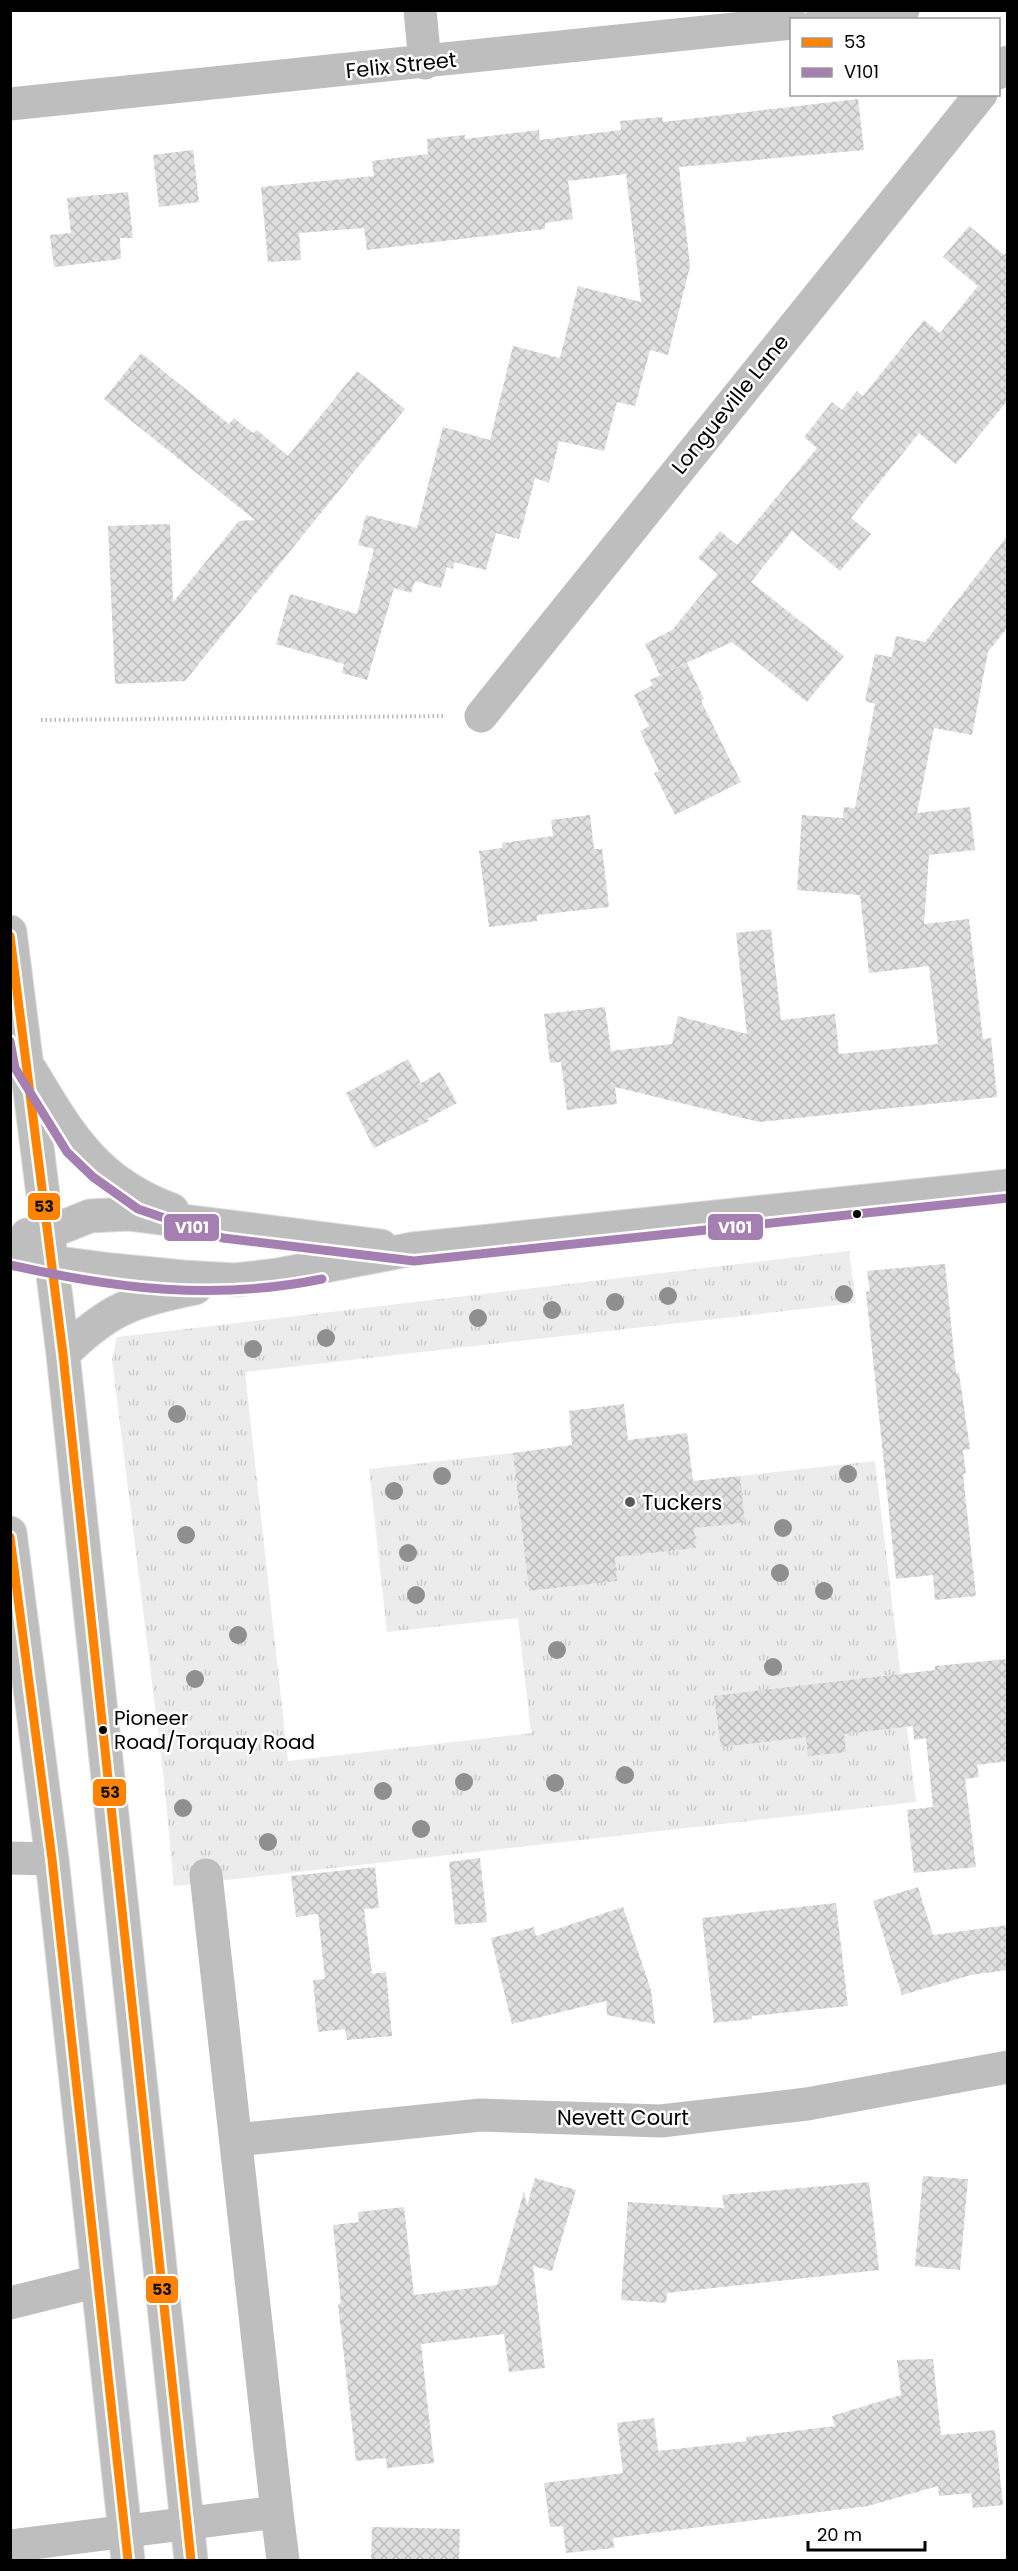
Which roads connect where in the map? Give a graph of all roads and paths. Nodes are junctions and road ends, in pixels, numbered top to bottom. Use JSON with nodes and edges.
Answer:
{"nodes":[{"id":1,"x":420,"y":10,"type":"edge"},
{"id":2,"x":903,"y":10,"type":"edge"},
{"id":3,"x":837,"y":18,"type":"edge"},
{"id":4,"x":790,"y":23,"type":"edge"},
{"id":5,"x":424,"y":63,"type":"junction"},
{"id":6,"x":979,"y":96,"type":"edge"},
{"id":7,"x":10,"y":104,"type":"edge"},
{"id":8,"x":481,"y":716,"type":"joint"},
{"id":9,"x":40,"y":720,"type":"dead end"},
{"id":10,"x":10,"y":933,"type":"edge"},
{"id":11,"x":25,"y":1062,"type":"junction"},
{"id":12,"x":10,"y":1111,"type":"edge"},
{"id":13,"x":1008,"y":1186,"type":"edge"},
{"id":14,"x":224,"y":1226,"type":"junction"},
{"id":15,"x":10,"y":1237,"type":"edge"},
{"id":16,"x":49,"y":1247,"type":"junction"},
{"id":17,"x":413,"y":1249,"type":"junction"},
{"id":18,"x":10,"y":1253,"type":"edge"},
{"id":19,"x":235,"y":1280,"type":"junction"},
{"id":20,"x":63,"y":1354,"type":"junction"},
{"id":21,"x":10,"y":1533,"type":"edge"},
{"id":22,"x":14,"y":1593,"type":"edge"},
{"id":23,"x":10,"y":1858,"type":"edge"},
{"id":24,"x":52,"y":1858,"type":"junction"},
{"id":25,"x":206,"y":1875,"type":"dead end"},
{"id":26,"x":1008,"y":2067,"type":"edge"},
{"id":27,"x":236,"y":2140,"type":"junction"},
{"id":28,"x":98,"y":2281,"type":"junction"},
{"id":29,"x":10,"y":2303,"type":"edge"},
{"id":30,"x":277,"y":2512,"type":"junction"},
{"id":31,"x":186,"y":2523,"type":"junction"},
{"id":32,"x":10,"y":2546,"type":"edge"},
{"id":33,"x":126,"y":2546,"type":"edge"},
{"id":34,"x":191,"y":2560,"type":"edge"},
{"id":35,"x":283,"y":2560,"type":"edge"}],
"edges":[{"from":1,"to":5,"type":"main road"},
{"from":2,"to":3,"type":"main road"},
{"from":4,"to":5,"type":"main road","name":"Felix Street"},
{"from":5,"to":7,"type":"main road","name":"Felix Street"},
{"from":6,"to":8,"type":"main road","name":"Longueville Lane"},
{"from":8,"to":9,"type":"path"},
{"from":10,"to":11,"type":"main road"},
{"from":11,"to":12,"type":"main road"},
{"from":11,"to":14,"type":"main road"},
{"from":11,"to":16,"type":"main road"},
{"from":13,"to":17,"type":"main road"},
{"from":14,"to":16,"type":"main road"},
{"from":14,"to":17,"type":"main road"},
{"from":15,"to":16,"type":"main road"},
{"from":16,"to":18,"type":"main road"},
{"from":16,"to":19,"type":"main road"},
{"from":16,"to":20,"type":"main road"},
{"from":17,"to":19,"type":"main road"},
{"from":19,"to":20,"type":"main road"},
{"from":20,"to":31,"type":"main road"},
{"from":21,"to":22,"type":"main road"},
{"from":22,"to":24,"type":"main road"},
{"from":23,"to":24,"type":"main road"},
{"from":24,"to":28,"type":"main road"},
{"from":25,"to":27,"type":"main road"},
{"from":26,"to":27,"type":"main road","name":"Nevett Court"},
{"from":27,"to":30,"type":"main road"},
{"from":28,"to":29,"type":"main road"},
{"from":28,"to":33,"type":"main road"},
{"from":30,"to":31,"type":"main road"},
{"from":30,"to":35,"type":"main road"},
{"from":31,"to":33,"type":"main road"},
{"from":31,"to":34,"type":"main road"},
{"from":32,"to":33,"type":"main road"}]}
